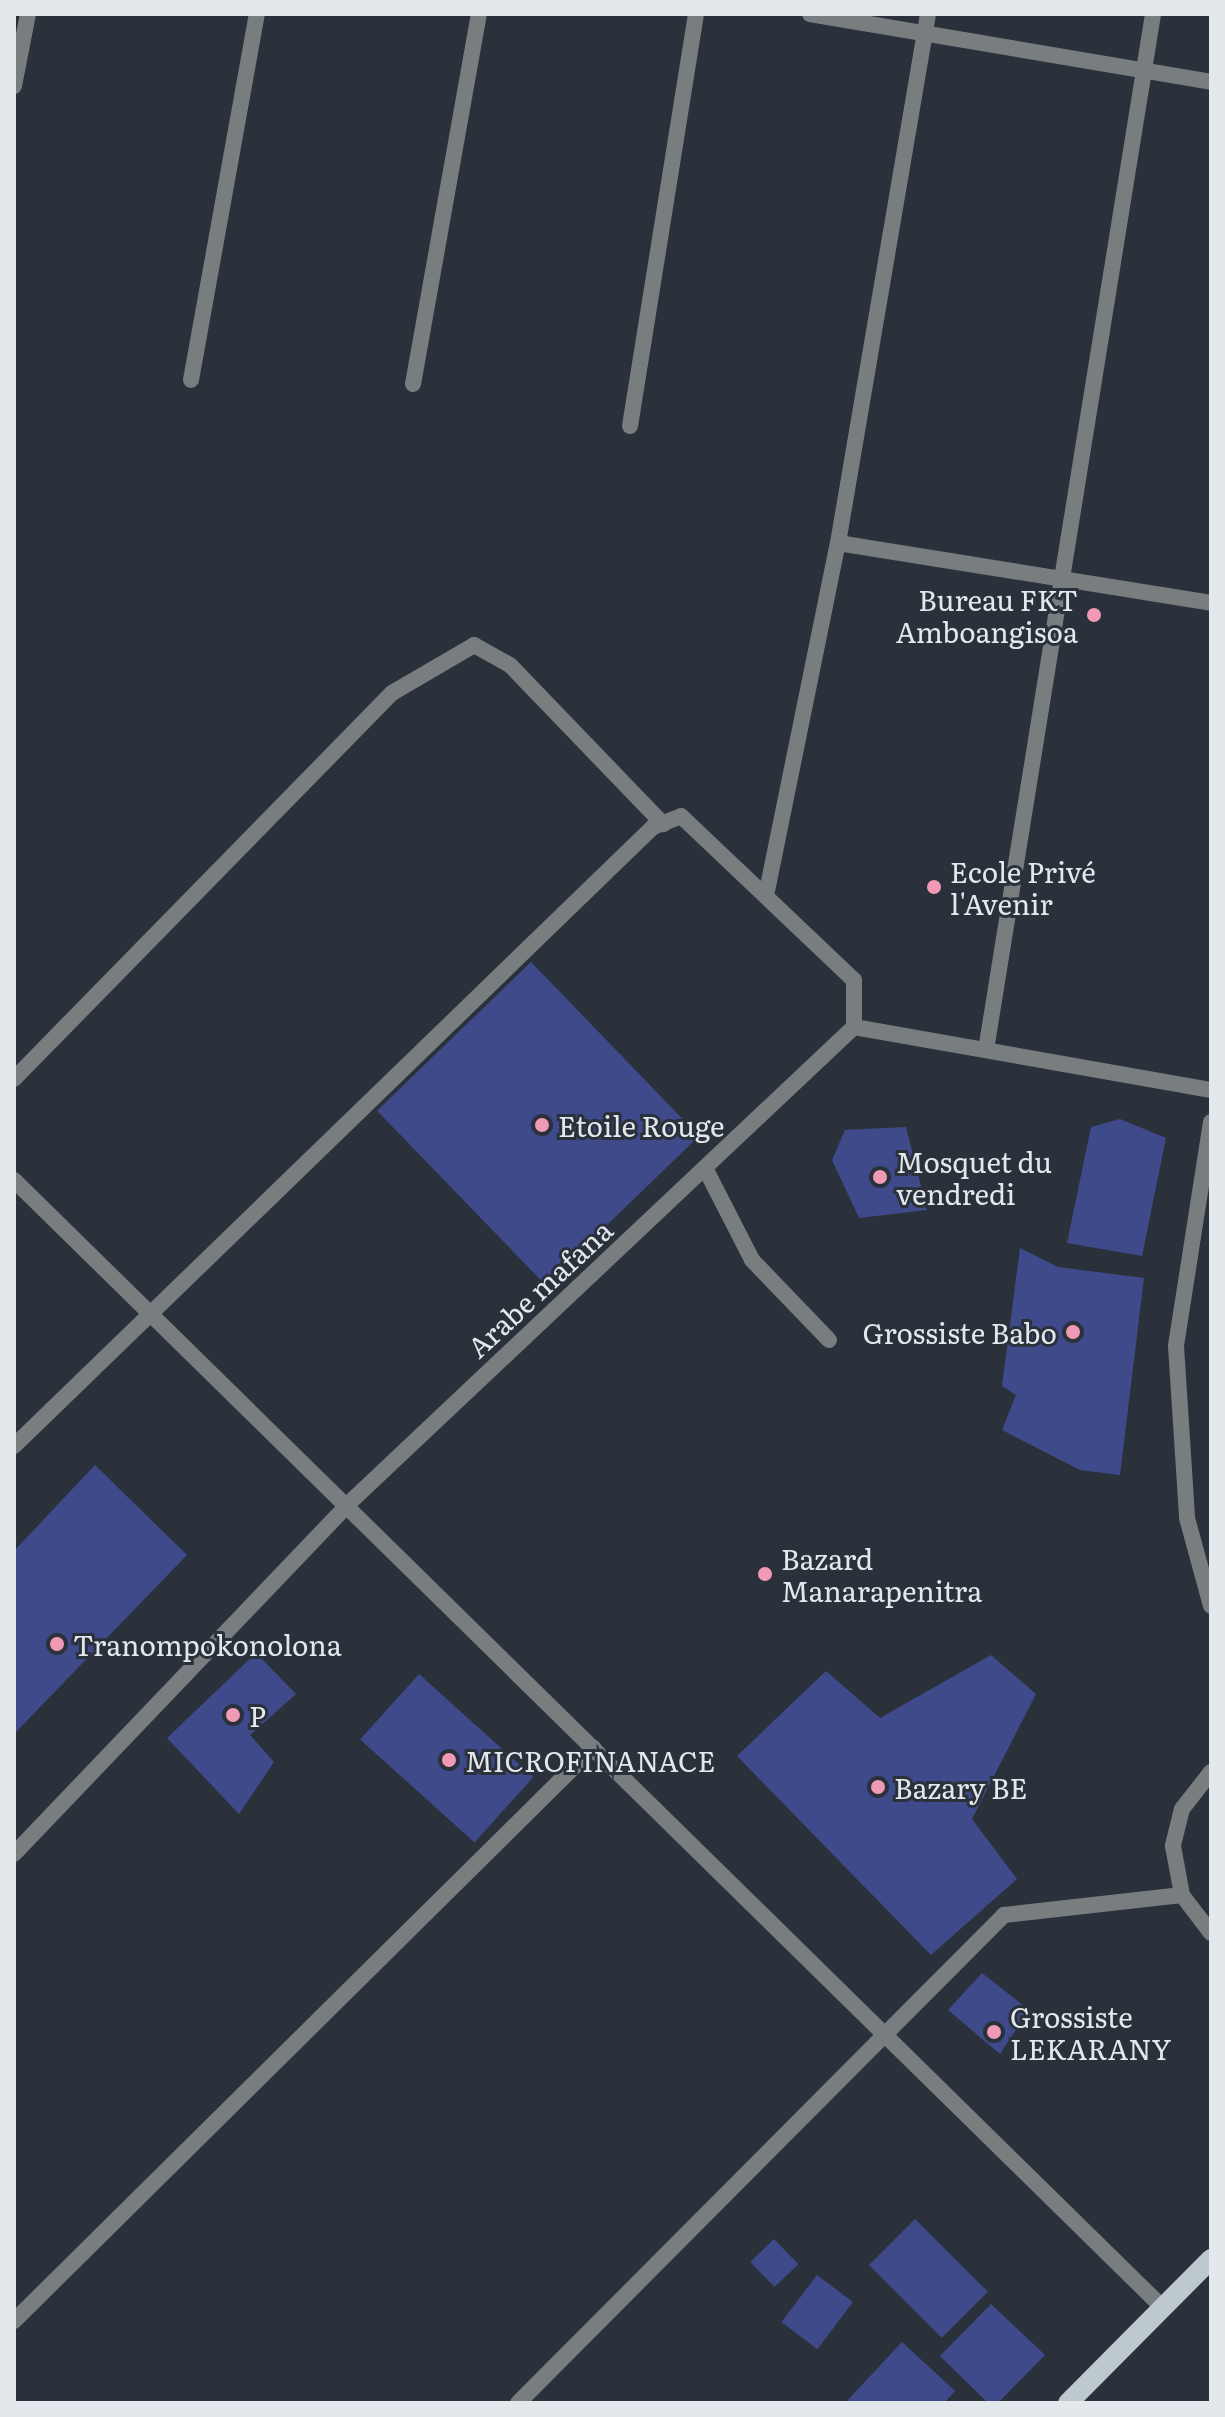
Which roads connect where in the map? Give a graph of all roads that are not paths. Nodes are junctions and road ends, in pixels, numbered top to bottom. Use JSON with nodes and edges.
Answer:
{"nodes":[{"id":1,"x":28,"y":14,"type":"edge"},
{"id":2,"x":257,"y":14,"type":"edge"},
{"id":3,"x":479,"y":14,"type":"edge"},
{"id":4,"x":696,"y":14,"type":"edge"},
{"id":5,"x":810,"y":14,"type":"edge"},
{"id":6,"x":928,"y":14,"type":"edge"},
{"id":7,"x":1153,"y":14,"type":"edge"},
{"id":8,"x":926,"y":34,"type":"junction"},
{"id":9,"x":1142,"y":70,"type":"junction"},
{"id":10,"x":1211,"y":82,"type":"edge"},
{"id":11,"x":14,"y":86,"type":"edge"},
{"id":12,"x":191,"y":380,"type":"dead end"},
{"id":13,"x":413,"y":384,"type":"dead end"},
{"id":14,"x":630,"y":426,"type":"dead end"},
{"id":15,"x":838,"y":543,"type":"junction"},
{"id":16,"x":1060,"y":579,"type":"junction"},
{"id":17,"x":1211,"y":603,"type":"edge"},
{"id":18,"x":663,"y":824,"type":"junction"},
{"id":19,"x":766,"y":896,"type":"junction"},
{"id":20,"x":854,"y":1027,"type":"junction"},
{"id":21,"x":986,"y":1050,"type":"junction"},
{"id":22,"x":14,"y":1079,"type":"edge"},
{"id":23,"x":1211,"y":1090,"type":"edge"},
{"id":24,"x":1211,"y":1122,"type":"edge"},
{"id":25,"x":705,"y":1168,"type":"junction"},
{"id":26,"x":14,"y":1180,"type":"edge"},
{"id":27,"x":152,"y":1316,"type":"junction"},
{"id":28,"x":829,"y":1340,"type":"dead end"},
{"id":29,"x":14,"y":1446,"type":"edge"},
{"id":30,"x":346,"y":1506,"type":"junction"},
{"id":31,"x":1203,"y":1551,"type":"edge"},
{"id":32,"x":1211,"y":1606,"type":"edge"},
{"id":33,"x":593,"y":1748,"type":"junction"},
{"id":34,"x":1211,"y":1772,"type":"edge"},
{"id":35,"x":14,"y":1854,"type":"edge"},
{"id":36,"x":1182,"y":1895,"type":"junction"},
{"id":37,"x":1211,"y":1933,"type":"edge"},
{"id":38,"x":881,"y":2031,"type":"junction"},
{"id":39,"x":1211,"y":2259,"type":"edge"},
{"id":40,"x":1161,"y":2306,"type":"junction"},
{"id":41,"x":14,"y":2321,"type":"edge"},
{"id":42,"x":518,"y":2403,"type":"edge"},
{"id":43,"x":1068,"y":2403,"type":"edge"}],
"edges":[{"from":1,"to":11,"type":"street"},
{"from":2,"to":12,"type":"street"},
{"from":3,"to":13,"type":"street"},
{"from":4,"to":14,"type":"street"},
{"from":5,"to":8,"type":"street"},
{"from":6,"to":8,"type":"street"},
{"from":7,"to":9,"type":"street"},
{"from":8,"to":9,"type":"street"},
{"from":8,"to":15,"type":"street"},
{"from":9,"to":10,"type":"street"},
{"from":9,"to":16,"type":"street"},
{"from":15,"to":16,"type":"street"},
{"from":15,"to":19,"type":"street"},
{"from":16,"to":17,"type":"street"},
{"from":16,"to":21,"type":"street"},
{"from":18,"to":19,"type":"street"},
{"from":18,"to":22,"type":"street"},
{"from":18,"to":27,"type":"street"},
{"from":19,"to":20,"type":"street"},
{"from":20,"to":21,"type":"street"},
{"from":20,"to":25,"type":"street","name":"Arabe mafana"},
{"from":21,"to":23,"type":"street"},
{"from":24,"to":31,"type":"street"},
{"from":25,"to":28,"type":"street"},
{"from":25,"to":30,"type":"street","name":"Arabe mafana"},
{"from":26,"to":27,"type":"street"},
{"from":27,"to":29,"type":"street"},
{"from":27,"to":30,"type":"street"},
{"from":30,"to":33,"type":"street"},
{"from":30,"to":35,"type":"street","name":"Arabe mafana"},
{"from":31,"to":32,"type":"street"},
{"from":33,"to":38,"type":"street"},
{"from":33,"to":41,"type":"street"},
{"from":34,"to":36,"type":"street"},
{"from":36,"to":37,"type":"street"},
{"from":36,"to":38,"type":"street"},
{"from":38,"to":40,"type":"street"},
{"from":38,"to":42,"type":"street"},
{"from":39,"to":40,"type":"main road"},
{"from":40,"to":43,"type":"main road"}]}
